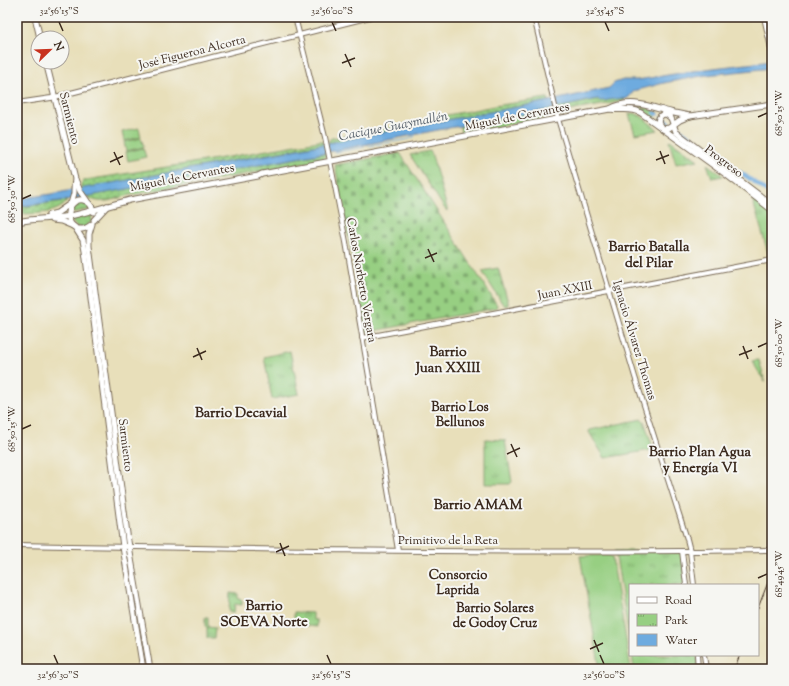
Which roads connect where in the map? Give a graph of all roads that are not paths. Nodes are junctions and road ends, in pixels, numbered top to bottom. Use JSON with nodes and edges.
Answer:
{"nodes":[{"id":1,"x":35,"y":17,"type":"edge"},
{"id":2,"x":295,"y":17,"type":"edge"},
{"id":3,"x":370,"y":17,"type":"edge"},
{"id":4,"x":534,"y":17,"type":"edge"},
{"id":5,"x":764,"y":17,"type":"edge"},
{"id":6,"x":38,"y":30,"type":"edge"},
{"id":7,"x":300,"y":35,"type":"junction"},
{"id":8,"x":772,"y":53,"type":"edge"},
{"id":9,"x":48,"y":70,"type":"edge"},
{"id":10,"x":55,"y":96,"type":"junction"},
{"id":11,"x":17,"y":103,"type":"edge"},
{"id":12,"x":772,"y":104,"type":"edge"},
{"id":13,"x":610,"y":109,"type":"junction"},
{"id":14,"x":670,"y":114,"type":"junction"},
{"id":15,"x":690,"y":116,"type":"junction"},
{"id":16,"x":558,"y":119,"type":"junction"},
{"id":17,"x":672,"y":123,"type":"junction"},
{"id":18,"x":662,"y":128,"type":"junction"},
{"id":19,"x":330,"y":161,"type":"junction"},
{"id":20,"x":76,"y":190,"type":"junction"},
{"id":21,"x":86,"y":200,"type":"junction"},
{"id":22,"x":71,"y":203,"type":"junction"},
{"id":23,"x":772,"y":205,"type":"edge"},
{"id":24,"x":108,"y":206,"type":"junction"},
{"id":25,"x":94,"y":210,"type":"junction"},
{"id":26,"x":772,"y":210,"type":"edge"},
{"id":27,"x":69,"y":216,"type":"junction"},
{"id":28,"x":43,"y":218,"type":"junction"},
{"id":29,"x":17,"y":222,"type":"edge"},
{"id":30,"x":93,"y":222,"type":"junction"},
{"id":31,"x":75,"y":228,"type":"junction"},
{"id":32,"x":772,"y":260,"type":"edge"},
{"id":33,"x":610,"y":292,"type":"junction"},
{"id":34,"x":362,"y":338,"type":"junction"},
{"id":35,"x":17,"y":545,"type":"edge"},
{"id":36,"x":126,"y":547,"type":"junction"},
{"id":37,"x":398,"y":550,"type":"junction"},
{"id":38,"x":772,"y":550,"type":"edge"},
{"id":39,"x":682,"y":551,"type":"junction"},
{"id":40,"x":690,"y":551,"type":"junction"},
{"id":41,"x":686,"y":584,"type":"edge"},
{"id":42,"x":694,"y":584,"type":"edge"},
{"id":43,"x":696,"y":656,"type":"edge"},
{"id":44,"x":704,"y":656,"type":"edge"},
{"id":45,"x":143,"y":669,"type":"edge"},
{"id":46,"x":150,"y":669,"type":"edge"},
{"id":47,"x":698,"y":669,"type":"edge"},
{"id":48,"x":706,"y":669,"type":"edge"}],
"edges":[{"from":1,"to":6,"type":"main road"},
{"from":2,"to":7,"type":"street","name":"Carlos Norberto Vergara"},
{"from":3,"to":7,"type":"street","name":"José Figueroa Alcorta"},
{"from":4,"to":16,"type":"street","name":"Ignacio Álvarez Thomas"},
{"from":5,"to":8,"type":"street"},
{"from":7,"to":10,"type":"street","name":"José Figueroa Alcorta"},
{"from":7,"to":19,"type":"street","name":"Carlos Norberto Vergara"},
{"from":9,"to":10,"type":"main road","name":"Sarmiento"},
{"from":10,"to":11,"type":"street","name":"José Figueroa Alcorta"},
{"from":10,"to":20,"type":"main road","name":"Sarmiento"},
{"from":12,"to":15,"type":"main road"},
{"from":13,"to":14,"type":"main road","name":"Miguel de Cervantes"},
{"from":13,"to":16,"type":"main road","name":"Miguel de Cervantes"},
{"from":13,"to":18,"type":"main road","name":"Miguel de Cervantes"},
{"from":14,"to":15,"type":"main road"},
{"from":14,"to":17,"type":"main road"},
{"from":14,"to":18,"type":"main road"},
{"from":15,"to":17,"type":"main road"},
{"from":16,"to":19,"type":"main road","name":"Miguel de Cervantes"},
{"from":16,"to":33,"type":"street","name":"Ignacio Álvarez Thomas"},
{"from":17,"to":18,"type":"main road"},
{"from":17,"to":23,"type":"main road","name":"Progreso"},
{"from":18,"to":26,"type":"main road","name":"Progreso"},
{"from":19,"to":24,"type":"main road","name":"Miguel de Cervantes"},
{"from":19,"to":34,"type":"street","name":"Carlos Norberto Vergara"},
{"from":20,"to":21,"type":"main road","name":"Sarmiento"},
{"from":20,"to":22,"type":"main road"},
{"from":21,"to":22,"type":"main road","name":"Miguel de Cervantes"},
{"from":21,"to":24,"type":"main road","name":"Miguel de Cervantes"},
{"from":21,"to":25,"type":"main road","name":"Sarmiento"},
{"from":22,"to":27,"type":"main road"},
{"from":22,"to":28,"type":"main road","name":"Miguel de Cervantes"},
{"from":24,"to":25,"type":"main road","name":"Miguel de Cervantes"},
{"from":24,"to":30,"type":"main road"},
{"from":25,"to":27,"type":"main road","name":"Miguel de Cervantes"},
{"from":25,"to":30,"type":"main road","name":"Sarmiento"},
{"from":27,"to":28,"type":"main road","name":"Miguel de Cervantes"},
{"from":27,"to":31,"type":"main road","name":"Sarmiento"},
{"from":28,"to":29,"type":"main road","name":"Miguel de Cervantes"},
{"from":28,"to":31,"type":"main road","name":"Miguel de Cervantes"},
{"from":30,"to":31,"type":"main road"},
{"from":30,"to":36,"type":"main road","name":"Sarmiento"},
{"from":31,"to":36,"type":"main road","name":"Sarmiento"},
{"from":32,"to":33,"type":"street","name":"Juan XXIII"},
{"from":33,"to":34,"type":"street","name":"Juan XXIII"},
{"from":33,"to":40,"type":"street","name":"Ignacio Álvarez Thomas"},
{"from":34,"to":37,"type":"street","name":"Carlos Norberto Vergara"},
{"from":35,"to":36,"type":"street","name":"Primitivo de la Reta"},
{"from":36,"to":37,"type":"street","name":"Primitivo de la Reta"},
{"from":36,"to":45,"type":"main road","name":"Sarmiento"},
{"from":36,"to":46,"type":"main road","name":"Sarmiento"},
{"from":37,"to":39,"type":"street","name":"Primitivo de la Reta"},
{"from":38,"to":40,"type":"street","name":"Primitivo de la Reta"},
{"from":39,"to":40,"type":"street","name":"Primitivo de la Reta"},
{"from":39,"to":41,"type":"street"},
{"from":40,"to":42,"type":"street","name":"Ignacio Álvarez Thomas"},
{"from":43,"to":47,"type":"street"},
{"from":44,"to":48,"type":"street"}]}
